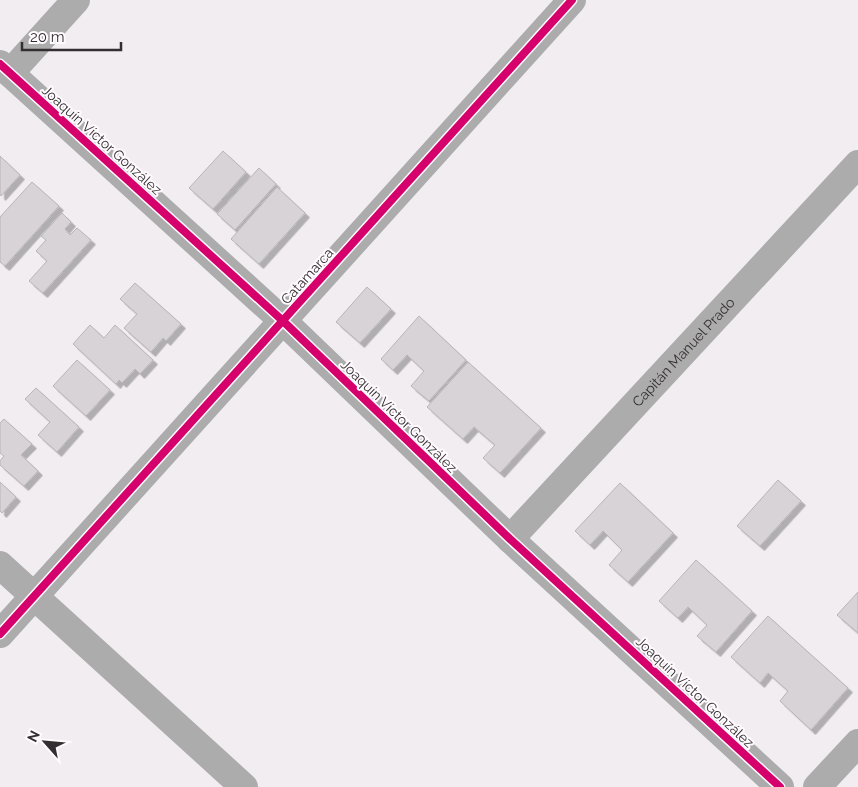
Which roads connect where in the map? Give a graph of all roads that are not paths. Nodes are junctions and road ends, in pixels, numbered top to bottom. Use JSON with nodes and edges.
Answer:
{"nodes":[{"id":1,"x":76,"y":0,"type":"edge"},
{"id":2,"x":572,"y":0,"type":"edge"},
{"id":3,"x":5,"y":69,"type":"edge"},
{"id":4,"x":858,"y":164,"type":"edge"},
{"id":5,"x":283,"y":321,"type":"junction"},
{"id":6,"x":510,"y":539,"type":"junction"},
{"id":7,"x":0,"y":565,"type":"edge"},
{"id":8,"x":35,"y":596,"type":"junction"},
{"id":9,"x":0,"y":634,"type":"edge"},
{"id":10,"x":858,"y":743,"type":"edge"},
{"id":11,"x":244,"y":787,"type":"edge"},
{"id":12,"x":780,"y":787,"type":"edge"},
{"id":13,"x":817,"y":787,"type":"edge"}],
"edges":[{"from":1,"to":3,"type":"street"},
{"from":2,"to":5,"type":"street","name":"Catamarca"},
{"from":3,"to":5,"type":"street","name":"Joaquín Víctor González"},
{"from":4,"to":6,"type":"street","name":"Capitán Manuel Prado"},
{"from":5,"to":6,"type":"street","name":"Joaquín Víctor González"},
{"from":5,"to":8,"type":"street","name":"Catamarca"},
{"from":6,"to":12,"type":"street","name":"Joaquín Víctor González"},
{"from":7,"to":8,"type":"street"},
{"from":8,"to":9,"type":"street","name":"Catamarca"},
{"from":8,"to":11,"type":"street"},
{"from":10,"to":13,"type":"street"}]}
